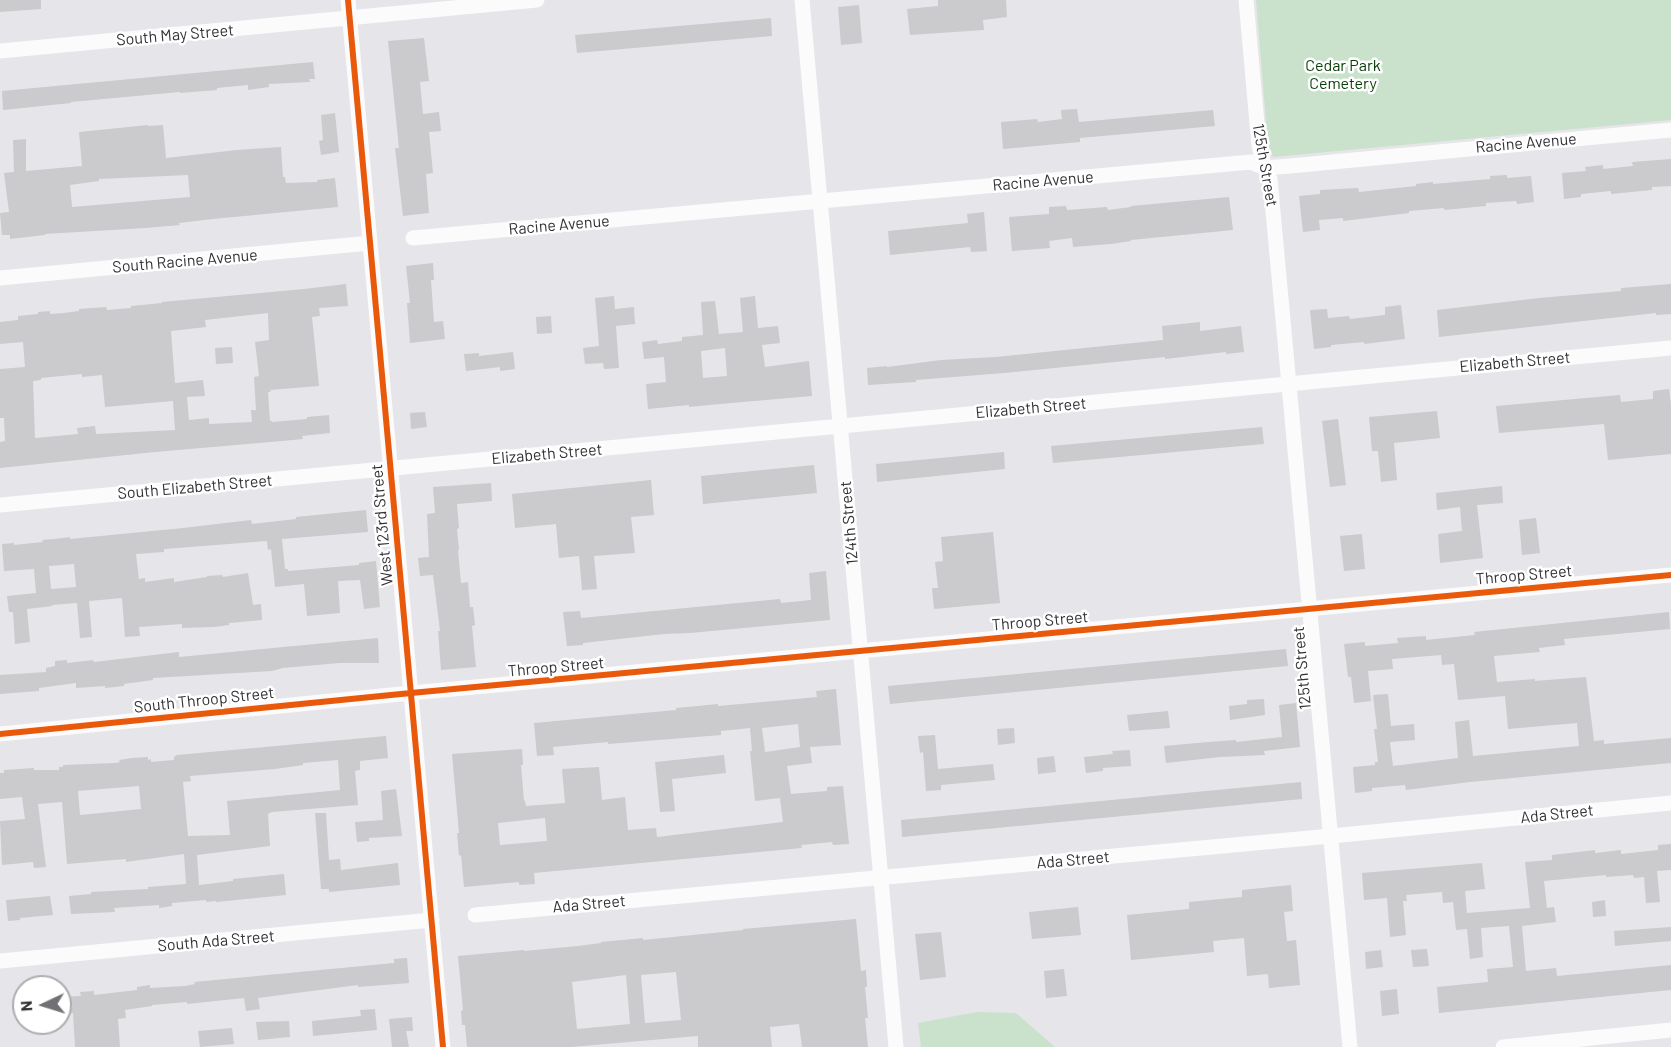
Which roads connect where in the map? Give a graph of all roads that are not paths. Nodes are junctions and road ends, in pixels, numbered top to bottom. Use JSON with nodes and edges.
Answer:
{"nodes":[{"id":1,"x":348,"y":0,"type":"edge"},
{"id":2,"x":537,"y":0,"type":"edge"},
{"id":3,"x":802,"y":0,"type":"edge"},
{"id":4,"x":1246,"y":0,"type":"edge"},
{"id":5,"x":350,"y":18,"type":"junction"},
{"id":6,"x":0,"y":51,"type":"edge"},
{"id":7,"x":1671,"y":130,"type":"edge"},
{"id":8,"x":1265,"y":168,"type":"junction"},
{"id":9,"x":820,"y":201,"type":"junction"},
{"id":10,"x":413,"y":238,"type":"dead end"},
{"id":11,"x":370,"y":243,"type":"junction"},
{"id":12,"x":0,"y":278,"type":"edge"},
{"id":13,"x":1671,"y":348,"type":"edge"},
{"id":14,"x":1290,"y":384,"type":"junction"},
{"id":15,"x":840,"y":426,"type":"junction"},
{"id":16,"x":391,"y":469,"type":"junction"},
{"id":17,"x":0,"y":506,"type":"edge"},
{"id":18,"x":1671,"y":575,"type":"edge"},
{"id":19,"x":1310,"y":609,"type":"junction"},
{"id":20,"x":861,"y":652,"type":"junction"},
{"id":21,"x":411,"y":693,"type":"junction"},
{"id":22,"x":0,"y":734,"type":"edge"},
{"id":23,"x":1671,"y":803,"type":"edge"},
{"id":24,"x":1331,"y":836,"type":"junction"},
{"id":25,"x":881,"y":878,"type":"junction"},
{"id":26,"x":475,"y":915,"type":"dead end"},
{"id":27,"x":432,"y":920,"type":"junction"},
{"id":28,"x":0,"y":961,"type":"edge"},
{"id":29,"x":1671,"y":1030,"type":"edge"},
{"id":30,"x":443,"y":1047,"type":"edge"},
{"id":31,"x":896,"y":1047,"type":"edge"},
{"id":32,"x":1350,"y":1047,"type":"edge"},
{"id":33,"x":1503,"y":1047,"type":"edge"}],
"edges":[{"from":1,"to":5,"type":"street","name":"West 123rd Street"},
{"from":2,"to":5,"type":"street","name":"South May Street"},
{"from":3,"to":9,"type":"street","name":"124th Street"},
{"from":4,"to":8,"type":"street","name":"125th Street"},
{"from":5,"to":6,"type":"street","name":"South May Street"},
{"from":5,"to":11,"type":"street","name":"West 123rd Street"},
{"from":7,"to":8,"type":"street","name":"Racine Avenue"},
{"from":8,"to":9,"type":"street","name":"Racine Avenue"},
{"from":8,"to":14,"type":"street","name":"125th Street"},
{"from":9,"to":10,"type":"street","name":"Racine Avenue"},
{"from":9,"to":15,"type":"street","name":"124th Street"},
{"from":11,"to":12,"type":"street","name":"South Racine Avenue"},
{"from":11,"to":16,"type":"street","name":"West 123rd Street"},
{"from":13,"to":14,"type":"street","name":"Elizabeth Street"},
{"from":14,"to":15,"type":"street","name":"Elizabeth Street"},
{"from":14,"to":19,"type":"street","name":"125th Street"},
{"from":15,"to":16,"type":"street","name":"Elizabeth Street"},
{"from":15,"to":20,"type":"street","name":"124th Street"},
{"from":16,"to":17,"type":"street","name":"South Elizabeth Street"},
{"from":16,"to":21,"type":"street","name":"West 123rd Street"},
{"from":18,"to":19,"type":"street","name":"Throop Street"},
{"from":19,"to":20,"type":"street","name":"Throop Street"},
{"from":19,"to":24,"type":"street","name":"125th Street"},
{"from":20,"to":21,"type":"street","name":"Throop Street"},
{"from":20,"to":25,"type":"street","name":"124th Street"},
{"from":21,"to":22,"type":"street","name":"South Throop Street"},
{"from":21,"to":27,"type":"street","name":"West 123rd Street"},
{"from":23,"to":24,"type":"street","name":"Ada Street"},
{"from":24,"to":25,"type":"street","name":"Ada Street"},
{"from":24,"to":32,"type":"street","name":"125th Street"},
{"from":25,"to":26,"type":"street","name":"Ada Street"},
{"from":25,"to":31,"type":"street","name":"124th Street"},
{"from":27,"to":28,"type":"street","name":"South Ada Street"},
{"from":27,"to":30,"type":"street","name":"West 123rd Street"},
{"from":29,"to":33,"type":"street"}]}
